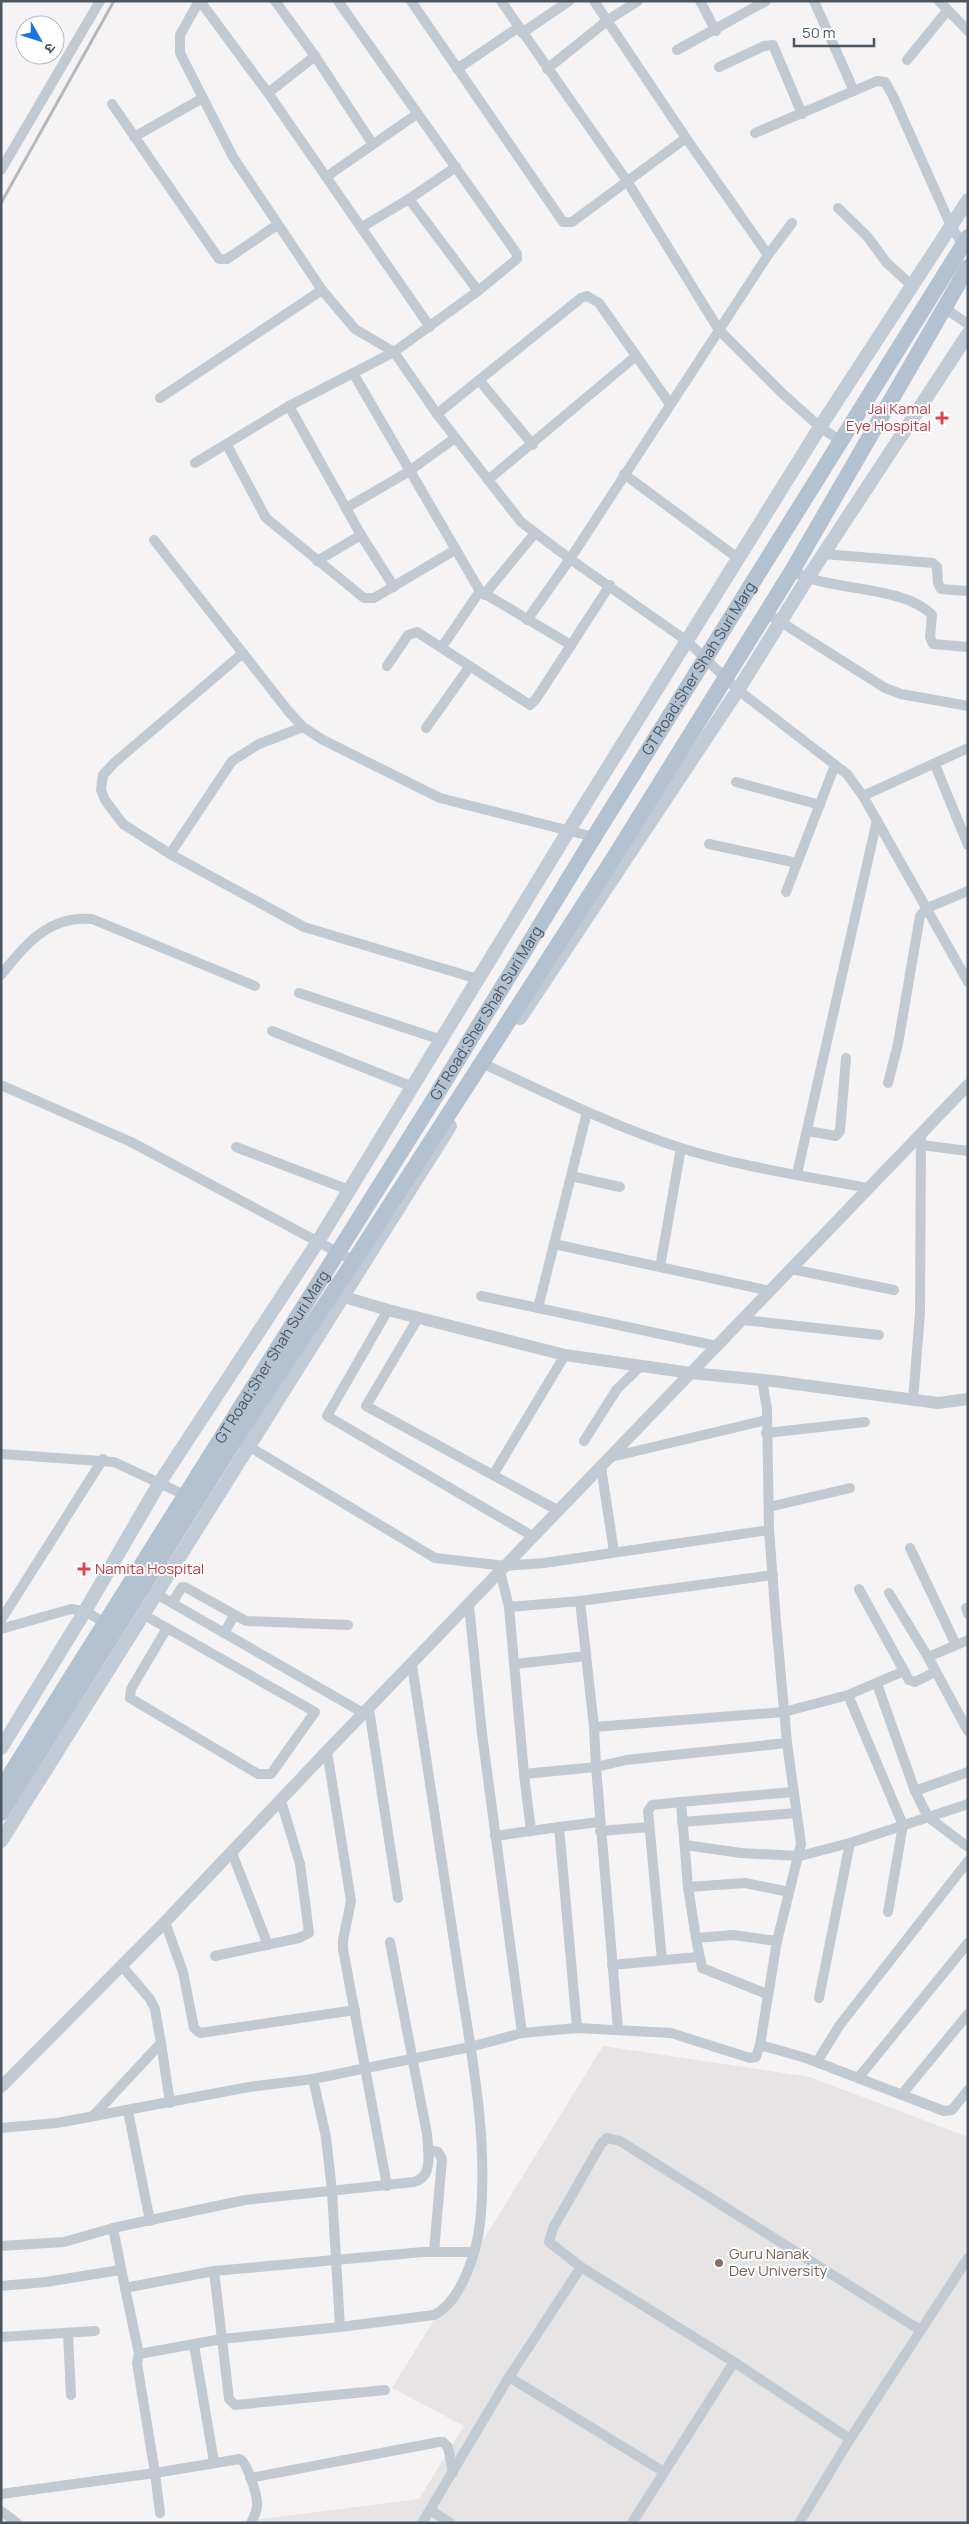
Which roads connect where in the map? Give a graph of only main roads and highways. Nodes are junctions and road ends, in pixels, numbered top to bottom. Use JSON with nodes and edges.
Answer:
{"nodes":[{"id":1,"x":968,"y":200,"type":"edge"},
{"id":2,"x":965,"y":241,"type":"edge"},
{"id":3,"x":968,"y":268,"type":"edge"},
{"id":4,"x":968,"y":334,"type":"edge"},
{"id":5,"x":483,"y":1065,"type":"junction"},
{"id":6,"x":338,"y":1295,"type":"junction"},
{"id":7,"x":150,"y":1590,"type":"junction"},
{"id":8,"x":1,"y":1748,"type":"edge"},
{"id":9,"x":1,"y":1789,"type":"edge"},
{"id":10,"x":1,"y":1813,"type":"edge"},
{"id":11,"x":1,"y":1841,"type":"edge"}],
"edges":[{"from":1,"to":8,"type":"main road"},
{"from":2,"to":9,"type":"main road","name":"GT Road;Sher Shah Suri Marg"},
{"from":3,"to":5,"type":"main road","name":"GT Road;Sher Shah Suri Marg"},
{"from":4,"to":5,"type":"main road"},
{"from":5,"to":6,"type":"main road"},
{"from":5,"to":6,"type":"main road","name":"GT Road;Sher Shah Suri Marg"},
{"from":6,"to":7,"type":"main road","name":"GT Road;Sher Shah Suri Marg"},
{"from":7,"to":10,"type":"main road","name":"GT Road;Sher Shah Suri Marg"},
{"from":7,"to":11,"type":"main road"}]}
